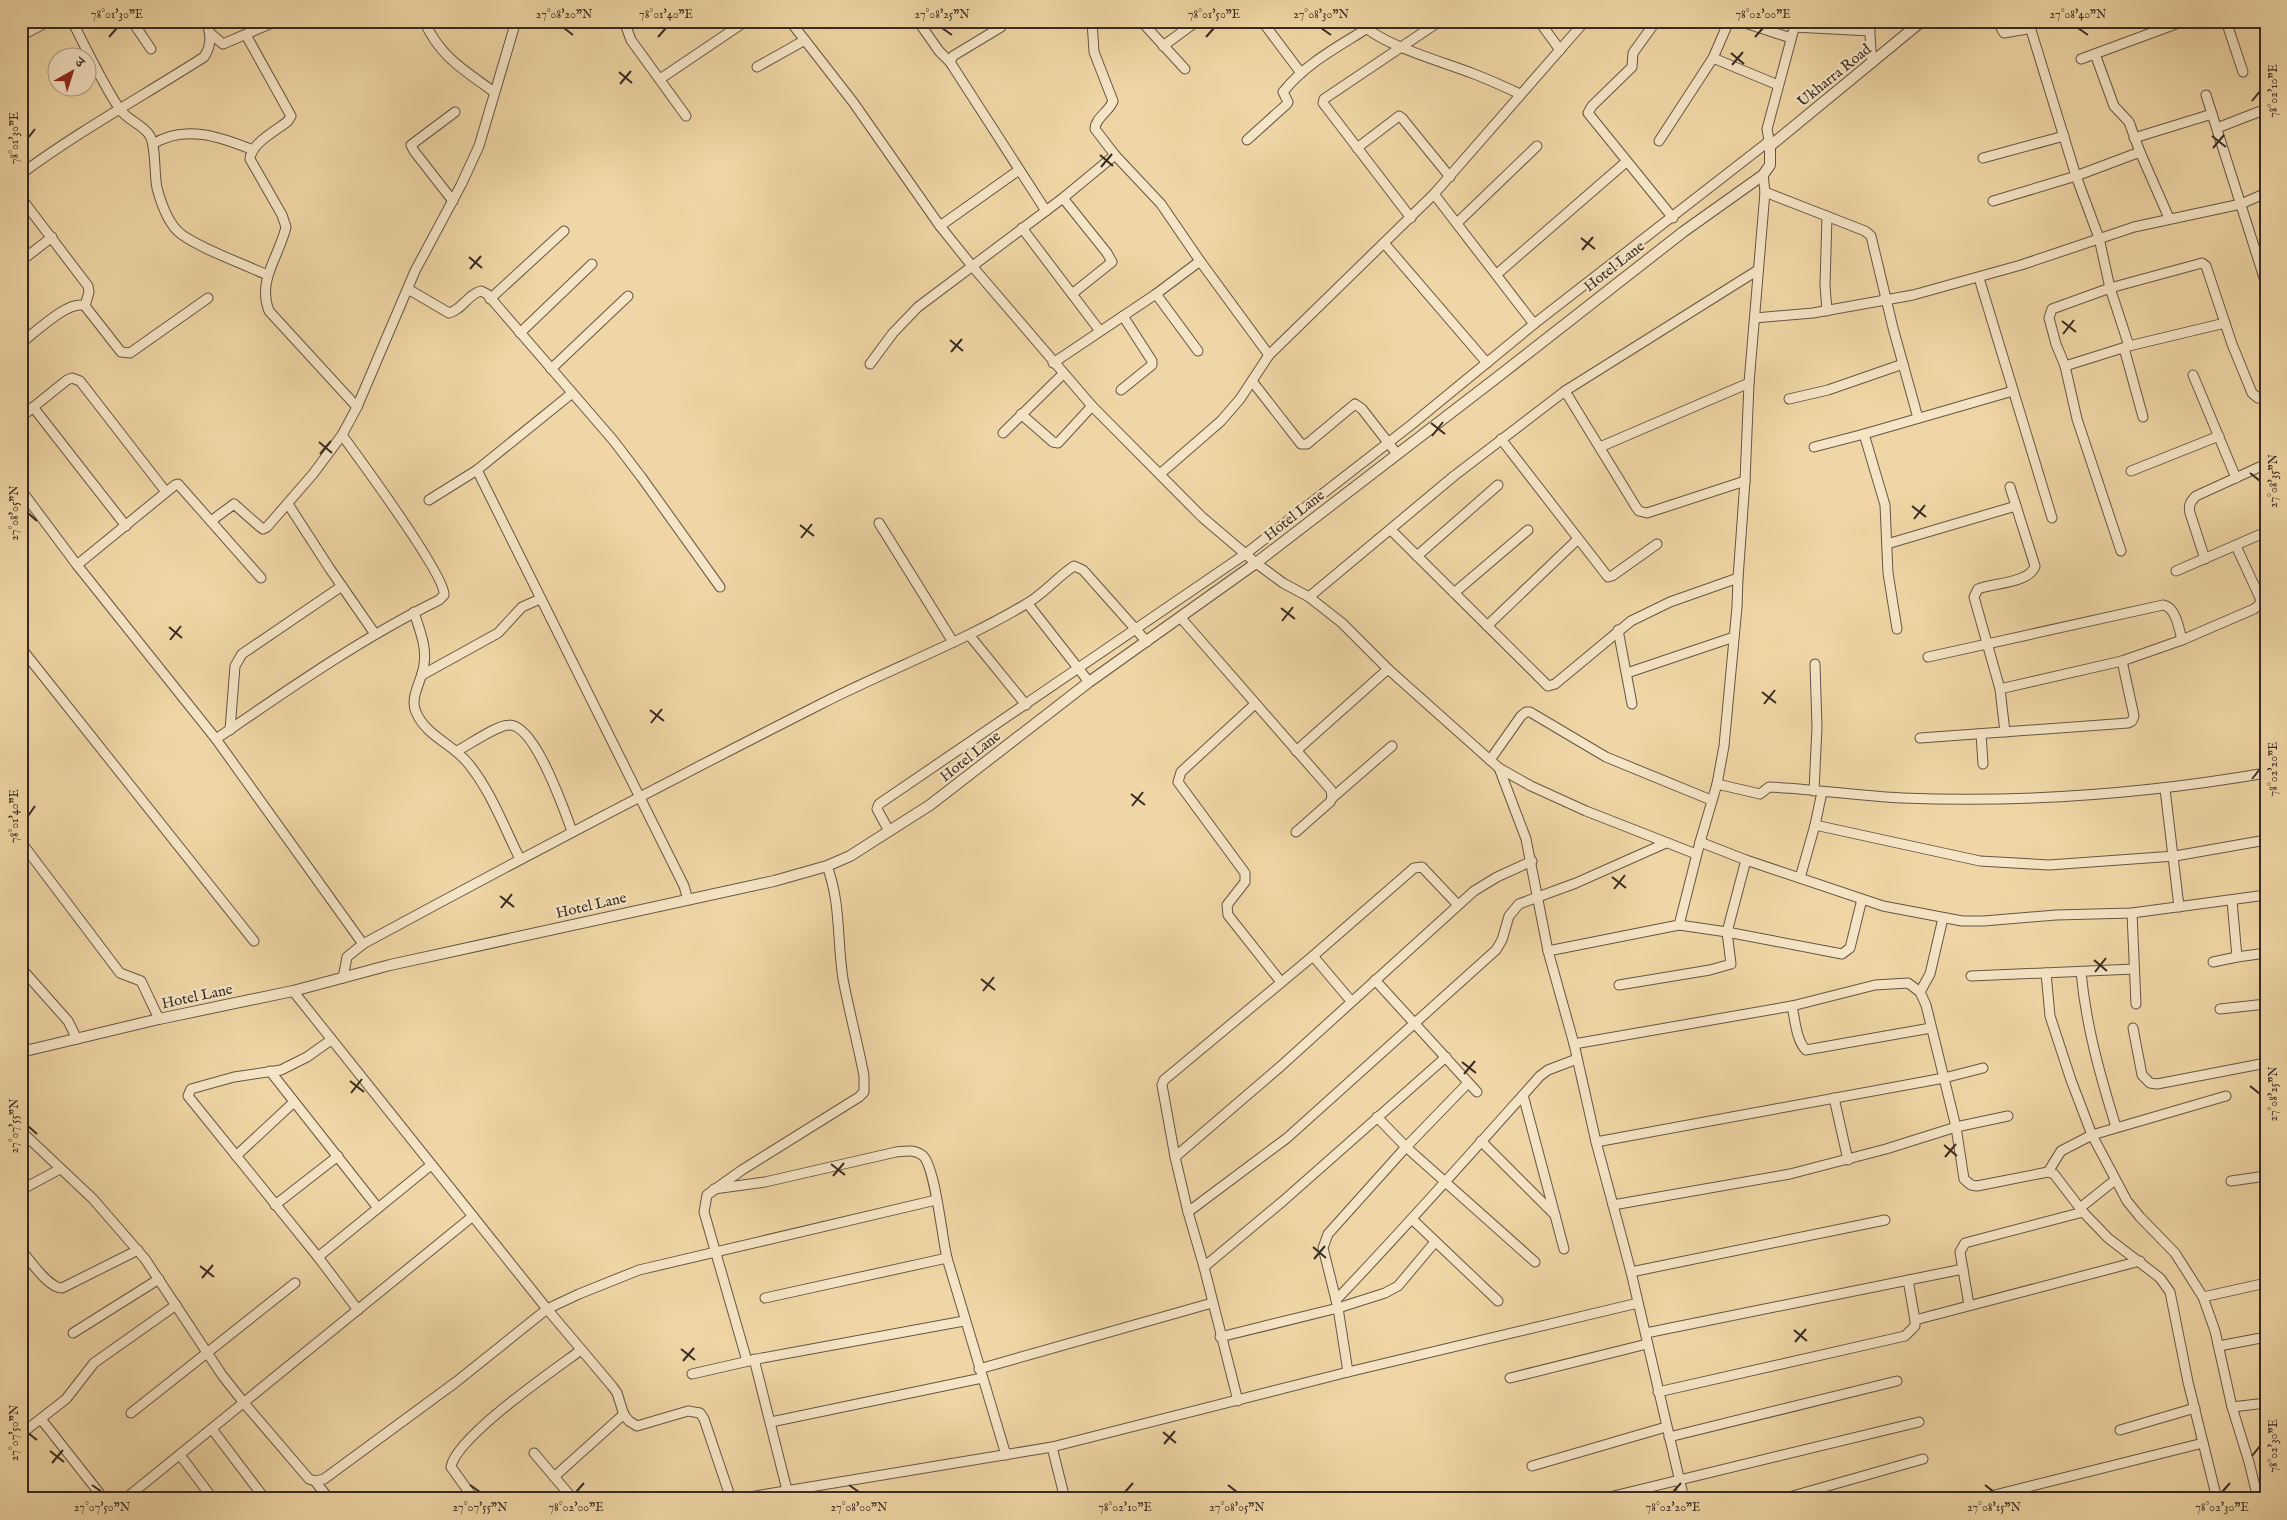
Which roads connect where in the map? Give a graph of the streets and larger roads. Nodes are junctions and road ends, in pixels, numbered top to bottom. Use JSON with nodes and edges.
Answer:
{"nodes":[{"id":1,"x":49,"y":21,"type":"edge"},
{"id":2,"x":72,"y":21,"type":"edge"},
{"id":3,"x":132,"y":21,"type":"edge"},
{"id":4,"x":206,"y":21,"type":"edge"},
{"id":5,"x":424,"y":21,"type":"edge"},
{"id":6,"x":516,"y":21,"type":"edge"},
{"id":7,"x":624,"y":21,"type":"edge"},
{"id":8,"x":746,"y":21,"type":"edge"},
{"id":9,"x":790,"y":21,"type":"edge"},
{"id":10,"x":918,"y":21,"type":"edge"},
{"id":11,"x":1004,"y":21,"type":"edge"},
{"id":12,"x":1092,"y":21,"type":"edge"},
{"id":13,"x":1141,"y":21,"type":"edge"},
{"id":14,"x":1197,"y":21,"type":"edge"},
{"id":15,"x":1262,"y":21,"type":"edge"},
{"id":16,"x":1359,"y":21,"type":"edge"},
{"id":17,"x":1440,"y":21,"type":"edge"},
{"id":18,"x":1539,"y":21,"type":"edge"},
{"id":19,"x":1585,"y":21,"type":"edge"},
{"id":20,"x":1656,"y":21,"type":"edge"},
{"id":21,"x":1729,"y":21,"type":"edge"},
{"id":22,"x":1739,"y":21,"type":"edge"},
{"id":23,"x":1869,"y":21,"type":"edge"},
{"id":24,"x":1922,"y":21,"type":"edge"},
{"id":25,"x":1997,"y":21,"type":"edge"},
{"id":26,"x":2184,"y":21,"type":"edge"},
{"id":27,"x":2226,"y":21,"type":"edge"},
{"id":28,"x":272,"y":23,"type":"dead end"},
{"id":29,"x":1753,"y":24,"type":"edge"},
{"id":30,"x":1795,"y":24,"type":"edge"},
{"id":31,"x":1366,"y":29,"type":"junction"},
{"id":32,"x":1870,"y":31,"type":"junction"},
{"id":33,"x":210,"y":33,"type":"junction"},
{"id":34,"x":246,"y":35,"type":"junction"},
{"id":35,"x":21,"y":36,"type":"edge"},
{"id":36,"x":1791,"y":38,"type":"junction"},
{"id":37,"x":805,"y":40,"type":"junction"},
{"id":38,"x":1163,"y":46,"type":"junction"},
{"id":39,"x":1404,"y":48,"type":"junction"},
{"id":40,"x":151,"y":49,"type":"dead end"},
{"id":41,"x":1560,"y":50,"type":"junction"},
{"id":42,"x":2095,"y":54,"type":"junction"},
{"id":43,"x":1713,"y":58,"type":"junction"},
{"id":44,"x":2081,"y":59,"type":"dead end"},
{"id":45,"x":950,"y":62,"type":"junction"},
{"id":46,"x":1872,"y":63,"type":"junction"},
{"id":47,"x":757,"y":67,"type":"dead end"},
{"id":48,"x":1185,"y":69,"type":"dead end"},
{"id":49,"x":2243,"y":72,"type":"dead end"},
{"id":50,"x":1301,"y":73,"type":"junction"},
{"id":51,"x":660,"y":80,"type":"junction"},
{"id":52,"x":1778,"y":85,"type":"junction"},
{"id":53,"x":494,"y":92,"type":"junction"},
{"id":54,"x":1520,"y":94,"type":"junction"},
{"id":55,"x":2206,"y":95,"type":"dead end"},
{"id":56,"x":2266,"y":109,"type":"edge"},
{"id":57,"x":120,"y":110,"type":"junction"},
{"id":58,"x":454,"y":112,"type":"dead end"},
{"id":59,"x":2212,"y":114,"type":"junction"},
{"id":60,"x":686,"y":116,"type":"dead end"},
{"id":61,"x":2217,"y":128,"type":"junction"},
{"id":62,"x":2064,"y":136,"type":"junction"},
{"id":63,"x":2134,"y":138,"type":"junction"},
{"id":64,"x":1247,"y":140,"type":"dead end"},
{"id":65,"x":1659,"y":141,"type":"dead end"},
{"id":66,"x":154,"y":144,"type":"junction"},
{"id":67,"x":1537,"y":146,"type":"dead end"},
{"id":68,"x":1356,"y":148,"type":"junction"},
{"id":69,"x":253,"y":150,"type":"junction"},
{"id":70,"x":1769,"y":150,"type":"junction"},
{"id":71,"x":2140,"y":152,"type":"junction"},
{"id":72,"x":1115,"y":155,"type":"junction"},
{"id":73,"x":1982,"y":158,"type":"dead end"},
{"id":74,"x":1626,"y":162,"type":"junction"},
{"id":75,"x":1019,"y":170,"type":"junction"},
{"id":76,"x":21,"y":174,"type":"edge"},
{"id":77,"x":1763,"y":175,"type":"junction"},
{"id":78,"x":2076,"y":176,"type":"junction"},
{"id":79,"x":1450,"y":177,"type":"junction"},
{"id":80,"x":1764,"y":192,"type":"junction"},
{"id":81,"x":2266,"y":193,"type":"edge"},
{"id":82,"x":1434,"y":194,"type":"junction"},
{"id":83,"x":21,"y":198,"type":"edge"},
{"id":84,"x":1063,"y":198,"type":"junction"},
{"id":85,"x":453,"y":201,"type":"junction"},
{"id":86,"x":1993,"y":201,"type":"dead end"},
{"id":87,"x":2241,"y":204,"type":"junction"},
{"id":88,"x":1046,"y":211,"type":"junction"},
{"id":89,"x":1827,"y":216,"type":"junction"},
{"id":90,"x":1411,"y":218,"type":"junction"},
{"id":91,"x":1673,"y":218,"type":"junction"},
{"id":92,"x":2170,"y":218,"type":"junction"},
{"id":93,"x":1457,"y":223,"type":"junction"},
{"id":94,"x":940,"y":226,"type":"junction"},
{"id":95,"x":1022,"y":228,"type":"junction"},
{"id":96,"x":564,"y":231,"type":"dead end"},
{"id":97,"x":52,"y":237,"type":"junction"},
{"id":98,"x":2099,"y":238,"type":"junction"},
{"id":99,"x":1384,"y":244,"type":"junction"},
{"id":100,"x":21,"y":261,"type":"edge"},
{"id":101,"x":1200,"y":261,"type":"junction"},
{"id":102,"x":592,"y":264,"type":"dead end"},
{"id":103,"x":972,"y":266,"type":"junction"},
{"id":104,"x":1758,"y":270,"type":"junction"},
{"id":105,"x":1497,"y":274,"type":"junction"},
{"id":106,"x":267,"y":275,"type":"junction"},
{"id":107,"x":1979,"y":278,"type":"junction"},
{"id":108,"x":2266,"y":284,"type":"edge"},
{"id":109,"x":2110,"y":288,"type":"junction"},
{"id":110,"x":408,"y":289,"type":"junction"},
{"id":111,"x":1072,"y":294,"type":"junction"},
{"id":112,"x":1156,"y":294,"type":"junction"},
{"id":113,"x":628,"y":296,"type":"dead end"},
{"id":114,"x":208,"y":298,"type":"dead end"},
{"id":115,"x":490,"y":299,"type":"junction"},
{"id":116,"x":1887,"y":302,"type":"junction"},
{"id":117,"x":85,"y":306,"type":"junction"},
{"id":118,"x":1826,"y":311,"type":"junction"},
{"id":119,"x":1123,"y":316,"type":"junction"},
{"id":120,"x":1755,"y":318,"type":"junction"},
{"id":121,"x":2225,"y":323,"type":"junction"},
{"id":122,"x":1534,"y":324,"type":"junction"},
{"id":123,"x":1100,"y":330,"type":"junction"},
{"id":124,"x":520,"y":333,"type":"junction"},
{"id":125,"x":21,"y":343,"type":"edge"},
{"id":126,"x":2126,"y":347,"type":"junction"},
{"id":127,"x":1198,"y":350,"type":"dead end"},
{"id":128,"x":1269,"y":355,"type":"junction"},
{"id":129,"x":1053,"y":363,"type":"junction"},
{"id":130,"x":1487,"y":363,"type":"junction"},
{"id":131,"x":870,"y":364,"type":"dead end"},
{"id":132,"x":1903,"y":364,"type":"junction"},
{"id":133,"x":2065,"y":366,"type":"junction"},
{"id":134,"x":550,"y":369,"type":"junction"},
{"id":135,"x":1063,"y":374,"type":"junction"},
{"id":136,"x":2193,"y":375,"type":"dead end"},
{"id":137,"x":1252,"y":381,"type":"junction"},
{"id":138,"x":1749,"y":382,"type":"junction"},
{"id":139,"x":1121,"y":390,"type":"dead end"},
{"id":140,"x":1565,"y":390,"type":"junction"},
{"id":141,"x":2013,"y":391,"type":"junction"},
{"id":142,"x":572,"y":394,"type":"junction"},
{"id":143,"x":2266,"y":394,"type":"edge"},
{"id":144,"x":1789,"y":398,"type":"dead end"},
{"id":145,"x":1092,"y":406,"type":"junction"},
{"id":146,"x":33,"y":407,"type":"junction"},
{"id":147,"x":357,"y":407,"type":"junction"},
{"id":148,"x":1021,"y":414,"type":"junction"},
{"id":149,"x":21,"y":417,"type":"edge"},
{"id":150,"x":1918,"y":418,"type":"junction"},
{"id":151,"x":2143,"y":418,"type":"dead end"},
{"id":152,"x":1003,"y":432,"type":"dead end"},
{"id":153,"x":1864,"y":434,"type":"junction"},
{"id":154,"x":342,"y":435,"type":"junction"},
{"id":155,"x":2219,"y":436,"type":"junction"},
{"id":156,"x":1501,"y":440,"type":"junction"},
{"id":157,"x":1600,"y":447,"type":"junction"},
{"id":158,"x":1814,"y":447,"type":"dead end"},
{"id":159,"x":1393,"y":448,"type":"junction"},
{"id":160,"x":2266,"y":464,"type":"edge"},
{"id":161,"x":477,"y":470,"type":"junction"},
{"id":162,"x":2131,"y":471,"type":"dead end"},
{"id":163,"x":1160,"y":474,"type":"junction"},
{"id":164,"x":2236,"y":478,"type":"junction"},
{"id":165,"x":1745,"y":482,"type":"junction"},
{"id":166,"x":1498,"y":485,"type":"dead end"},
{"id":167,"x":2010,"y":488,"type":"dead end"},
{"id":168,"x":21,"y":490,"type":"edge"},
{"id":169,"x":166,"y":492,"type":"junction"},
{"id":170,"x":429,"y":500,"type":"dead end"},
{"id":171,"x":288,"y":504,"type":"junction"},
{"id":172,"x":2016,"y":506,"type":"junction"},
{"id":173,"x":2052,"y":518,"type":"dead end"},
{"id":174,"x":211,"y":521,"type":"junction"},
{"id":175,"x":879,"y":523,"type":"dead end"},
{"id":176,"x":126,"y":526,"type":"junction"},
{"id":177,"x":1391,"y":530,"type":"junction"},
{"id":178,"x":1528,"y":530,"type":"dead end"},
{"id":179,"x":2266,"y":532,"type":"edge"},
{"id":180,"x":1578,"y":539,"type":"junction"},
{"id":181,"x":1657,"y":544,"type":"dead end"},
{"id":182,"x":1887,"y":544,"type":"junction"},
{"id":183,"x":2236,"y":546,"type":"junction"},
{"id":184,"x":2121,"y":551,"type":"dead end"},
{"id":185,"x":1417,"y":556,"type":"junction"},
{"id":186,"x":1250,"y":559,"type":"junction"},
{"id":187,"x":2205,"y":559,"type":"junction"},
{"id":188,"x":77,"y":565,"type":"junction"},
{"id":189,"x":2176,"y":571,"type":"dead end"},
{"id":190,"x":261,"y":578,"type":"dead end"},
{"id":191,"x":1738,"y":578,"type":"junction"},
{"id":192,"x":342,"y":586,"type":"junction"},
{"id":193,"x":720,"y":587,"type":"dead end"},
{"id":194,"x":1454,"y":593,"type":"junction"},
{"id":195,"x":1309,"y":597,"type":"junction"},
{"id":196,"x":540,"y":599,"type":"junction"},
{"id":197,"x":1028,"y":604,"type":"junction"},
{"id":198,"x":414,"y":612,"type":"junction"},
{"id":199,"x":1181,"y":618,"type":"junction"},
{"id":200,"x":1487,"y":626,"type":"junction"},
{"id":201,"x":1897,"y":629,"type":"dead end"},
{"id":202,"x":1618,"y":630,"type":"junction"},
{"id":203,"x":375,"y":634,"type":"junction"},
{"id":204,"x":1141,"y":634,"type":"junction"},
{"id":205,"x":970,"y":636,"type":"junction"},
{"id":206,"x":1734,"y":638,"type":"junction"},
{"id":207,"x":2182,"y":640,"type":"junction"},
{"id":208,"x":953,"y":642,"type":"junction"},
{"id":209,"x":1987,"y":644,"type":"junction"},
{"id":210,"x":21,"y":648,"type":"edge"},
{"id":211,"x":1928,"y":657,"type":"dead end"},
{"id":212,"x":2122,"y":661,"type":"junction"},
{"id":213,"x":1815,"y":664,"type":"dead end"},
{"id":214,"x":1388,"y":669,"type":"junction"},
{"id":215,"x":1627,"y":673,"type":"junction"},
{"id":216,"x":422,"y":675,"type":"junction"},
{"id":217,"x":1083,"y":675,"type":"junction"},
{"id":218,"x":2000,"y":688,"type":"junction"},
{"id":219,"x":1255,"y":704,"type":"junction"},
{"id":220,"x":1632,"y":704,"type":"dead end"},
{"id":221,"x":1026,"y":705,"type":"junction"},
{"id":222,"x":230,"y":730,"type":"junction"},
{"id":223,"x":2005,"y":732,"type":"junction"},
{"id":224,"x":1981,"y":734,"type":"junction"},
{"id":225,"x":1920,"y":738,"type":"dead end"},
{"id":226,"x":216,"y":739,"type":"junction"},
{"id":227,"x":1392,"y":746,"type":"dead end"},
{"id":228,"x":458,"y":751,"type":"junction"},
{"id":229,"x":1296,"y":751,"type":"junction"},
{"id":230,"x":1490,"y":760,"type":"junction"},
{"id":231,"x":1983,"y":764,"type":"dead end"},
{"id":232,"x":1499,"y":768,"type":"junction"},
{"id":233,"x":2266,"y":773,"type":"edge"},
{"id":234,"x":1717,"y":784,"type":"junction"},
{"id":235,"x":2165,"y":789,"type":"junction"},
{"id":236,"x":1818,"y":792,"type":"junction"},
{"id":237,"x":640,"y":796,"type":"junction"},
{"id":238,"x":1332,"y":798,"type":"junction"},
{"id":239,"x":1712,"y":800,"type":"junction"},
{"id":240,"x":884,"y":824,"type":"junction"},
{"id":241,"x":1815,"y":825,"type":"junction"},
{"id":242,"x":572,"y":832,"type":"junction"},
{"id":243,"x":1296,"y":832,"type":"dead end"},
{"id":244,"x":2266,"y":840,"type":"edge"},
{"id":245,"x":21,"y":842,"type":"edge"},
{"id":246,"x":1700,"y":842,"type":"junction"},
{"id":247,"x":1666,"y":843,"type":"junction"},
{"id":248,"x":1696,"y":854,"type":"junction"},
{"id":249,"x":2174,"y":856,"type":"junction"},
{"id":250,"x":520,"y":859,"type":"junction"},
{"id":251,"x":1746,"y":860,"type":"junction"},
{"id":252,"x":1532,"y":861,"type":"junction"},
{"id":253,"x":827,"y":866,"type":"junction"},
{"id":254,"x":1800,"y":878,"type":"junction"},
{"id":255,"x":686,"y":893,"type":"junction"},
{"id":256,"x":2266,"y":895,"type":"edge"},
{"id":257,"x":1536,"y":898,"type":"junction"},
{"id":258,"x":1862,"y":899,"type":"junction"},
{"id":259,"x":2232,"y":901,"type":"junction"},
{"id":260,"x":1458,"y":905,"type":"junction"},
{"id":261,"x":2179,"y":908,"type":"junction"},
{"id":262,"x":2132,"y":913,"type":"junction"},
{"id":263,"x":1943,"y":918,"type":"junction"},
{"id":264,"x":1679,"y":925,"type":"junction"},
{"id":265,"x":1727,"y":932,"type":"junction"},
{"id":266,"x":254,"y":941,"type":"dead end"},
{"id":267,"x":363,"y":944,"type":"junction"},
{"id":268,"x":1548,"y":951,"type":"junction"},
{"id":269,"x":2266,"y":953,"type":"edge"},
{"id":270,"x":1313,"y":956,"type":"junction"},
{"id":271,"x":2237,"y":957,"type":"junction"},
{"id":272,"x":2213,"y":962,"type":"dead end"},
{"id":273,"x":21,"y":968,"type":"edge"},
{"id":274,"x":2134,"y":969,"type":"junction"},
{"id":275,"x":344,"y":970,"type":"junction"},
{"id":276,"x":2081,"y":972,"type":"junction"},
{"id":277,"x":2046,"y":973,"type":"junction"},
{"id":278,"x":1971,"y":976,"type":"dead end"},
{"id":279,"x":1375,"y":980,"type":"junction"},
{"id":280,"x":1281,"y":982,"type":"junction"},
{"id":281,"x":1619,"y":985,"type":"dead end"},
{"id":282,"x":293,"y":991,"type":"junction"},
{"id":283,"x":1920,"y":992,"type":"junction"},
{"id":284,"x":1351,"y":1000,"type":"junction"},
{"id":285,"x":2136,"y":1004,"type":"dead end"},
{"id":286,"x":2266,"y":1004,"type":"edge"},
{"id":287,"x":1792,"y":1006,"type":"junction"},
{"id":288,"x":2220,"y":1009,"type":"dead end"},
{"id":289,"x":159,"y":1019,"type":"junction"},
{"id":290,"x":1414,"y":1023,"type":"junction"},
{"id":291,"x":1931,"y":1028,"type":"junction"},
{"id":292,"x":2133,"y":1028,"type":"dead end"},
{"id":293,"x":73,"y":1032,"type":"junction"},
{"id":294,"x":331,"y":1040,"type":"junction"},
{"id":295,"x":1574,"y":1044,"type":"junction"},
{"id":296,"x":21,"y":1052,"type":"edge"},
{"id":297,"x":1446,"y":1057,"type":"junction"},
{"id":298,"x":1577,"y":1060,"type":"junction"},
{"id":299,"x":2266,"y":1063,"type":"edge"},
{"id":300,"x":1983,"y":1068,"type":"dead end"},
{"id":301,"x":270,"y":1072,"type":"junction"},
{"id":302,"x":1944,"y":1078,"type":"junction"},
{"id":303,"x":1468,"y":1083,"type":"junction"},
{"id":304,"x":1477,"y":1092,"type":"dead end"},
{"id":305,"x":1523,"y":1094,"type":"junction"},
{"id":306,"x":2226,"y":1096,"type":"dead end"},
{"id":307,"x":1834,"y":1098,"type":"junction"},
{"id":308,"x":294,"y":1102,"type":"junction"},
{"id":309,"x":2008,"y":1116,"type":"dead end"},
{"id":310,"x":1376,"y":1117,"type":"junction"},
{"id":311,"x":1956,"y":1127,"type":"junction"},
{"id":312,"x":2116,"y":1127,"type":"junction"},
{"id":313,"x":21,"y":1131,"type":"edge"},
{"id":314,"x":2092,"y":1135,"type":"junction"},
{"id":315,"x":1481,"y":1141,"type":"junction"},
{"id":316,"x":1596,"y":1142,"type":"junction"},
{"id":317,"x":1406,"y":1147,"type":"junction"},
{"id":318,"x":236,"y":1156,"type":"junction"},
{"id":319,"x":338,"y":1156,"type":"junction"},
{"id":320,"x":1175,"y":1157,"type":"junction"},
{"id":321,"x":1848,"y":1160,"type":"junction"},
{"id":322,"x":431,"y":1165,"type":"junction"},
{"id":323,"x":60,"y":1169,"type":"junction"},
{"id":324,"x":2048,"y":1172,"type":"junction"},
{"id":325,"x":2266,"y":1176,"type":"edge"},
{"id":326,"x":2115,"y":1180,"type":"junction"},
{"id":327,"x":2231,"y":1181,"type":"dead end"},
{"id":328,"x":1444,"y":1182,"type":"junction"},
{"id":329,"x":714,"y":1189,"type":"junction"},
{"id":330,"x":21,"y":1190,"type":"edge"},
{"id":331,"x":936,"y":1200,"type":"junction"},
{"id":332,"x":275,"y":1205,"type":"junction"},
{"id":333,"x":1613,"y":1205,"type":"junction"},
{"id":334,"x":378,"y":1208,"type":"junction"},
{"id":335,"x":2082,"y":1210,"type":"junction"},
{"id":336,"x":1188,"y":1212,"type":"junction"},
{"id":337,"x":473,"y":1216,"type":"junction"},
{"id":338,"x":1556,"y":1216,"type":"junction"},
{"id":339,"x":1412,"y":1220,"type":"junction"},
{"id":340,"x":1884,"y":1220,"type":"dead end"},
{"id":341,"x":1435,"y":1242,"type":"junction"},
{"id":342,"x":1564,"y":1248,"type":"dead end"},
{"id":343,"x":21,"y":1250,"type":"edge"},
{"id":344,"x":138,"y":1250,"type":"junction"},
{"id":345,"x":715,"y":1252,"type":"junction"},
{"id":346,"x":318,"y":1257,"type":"junction"},
{"id":347,"x":946,"y":1258,"type":"junction"},
{"id":348,"x":2140,"y":1261,"type":"junction"},
{"id":349,"x":1535,"y":1262,"type":"dead end"},
{"id":350,"x":1204,"y":1267,"type":"junction"},
{"id":351,"x":1962,"y":1269,"type":"junction"},
{"id":352,"x":1631,"y":1272,"type":"junction"},
{"id":353,"x":159,"y":1279,"type":"junction"},
{"id":354,"x":1908,"y":1280,"type":"junction"},
{"id":355,"x":295,"y":1283,"type":"dead end"},
{"id":356,"x":2266,"y":1284,"type":"edge"},
{"id":357,"x":2203,"y":1297,"type":"junction"},
{"id":358,"x":765,"y":1298,"type":"dead end"},
{"id":359,"x":1498,"y":1301,"type":"dead end"},
{"id":360,"x":1638,"y":1303,"type":"junction"},
{"id":361,"x":1212,"y":1304,"type":"junction"},
{"id":362,"x":1337,"y":1304,"type":"junction"},
{"id":363,"x":176,"y":1305,"type":"junction"},
{"id":364,"x":1969,"y":1305,"type":"junction"},
{"id":365,"x":546,"y":1309,"type":"junction"},
{"id":366,"x":358,"y":1310,"type":"junction"},
{"id":367,"x":1915,"y":1320,"type":"junction"},
{"id":368,"x":964,"y":1321,"type":"junction"},
{"id":369,"x":74,"y":1333,"type":"dead end"},
{"id":370,"x":1646,"y":1333,"type":"junction"},
{"id":371,"x":1220,"y":1337,"type":"junction"},
{"id":372,"x":2266,"y":1338,"type":"edge"},
{"id":373,"x":1647,"y":1344,"type":"junction"},
{"id":374,"x":2219,"y":1346,"type":"junction"},
{"id":375,"x":581,"y":1350,"type":"junction"},
{"id":376,"x":208,"y":1352,"type":"junction"},
{"id":377,"x":751,"y":1360,"type":"junction"},
{"id":378,"x":1348,"y":1372,"type":"junction"},
{"id":379,"x":692,"y":1374,"type":"dead end"},
{"id":380,"x":981,"y":1374,"type":"junction"},
{"id":381,"x":1510,"y":1378,"type":"dead end"},
{"id":382,"x":1898,"y":1381,"type":"dead end"},
{"id":383,"x":1658,"y":1392,"type":"junction"},
{"id":384,"x":1238,"y":1401,"type":"junction"},
{"id":385,"x":244,"y":1403,"type":"junction"},
{"id":386,"x":2266,"y":1403,"type":"edge"},
{"id":387,"x":2232,"y":1407,"type":"junction"},
{"id":388,"x":2195,"y":1408,"type":"junction"},
{"id":389,"x":131,"y":1413,"type":"dead end"},
{"id":390,"x":624,"y":1414,"type":"junction"},
{"id":391,"x":41,"y":1419,"type":"junction"},
{"id":392,"x":771,"y":1422,"type":"junction"},
{"id":393,"x":1919,"y":1422,"type":"dead end"},
{"id":394,"x":1666,"y":1427,"type":"junction"},
{"id":395,"x":212,"y":1429,"type":"junction"},
{"id":396,"x":2120,"y":1430,"type":"dead end"},
{"id":397,"x":21,"y":1434,"type":"edge"},
{"id":398,"x":1669,"y":1436,"type":"junction"},
{"id":399,"x":2203,"y":1443,"type":"junction"},
{"id":400,"x":1052,"y":1447,"type":"junction"},
{"id":401,"x":534,"y":1452,"type":"dead end"},
{"id":402,"x":180,"y":1455,"type":"junction"},
{"id":403,"x":1006,"y":1455,"type":"junction"},
{"id":404,"x":1923,"y":1459,"type":"dead end"},
{"id":405,"x":1532,"y":1466,"type":"dead end"},
{"id":406,"x":554,"y":1477,"type":"junction"},
{"id":407,"x":1678,"y":1480,"type":"junction"},
{"id":408,"x":315,"y":1481,"type":"junction"},
{"id":409,"x":787,"y":1490,"type":"junction"},
{"id":410,"x":104,"y":1499,"type":"edge"},
{"id":411,"x":125,"y":1499,"type":"edge"},
{"id":412,"x":213,"y":1499,"type":"edge"},
{"id":413,"x":265,"y":1499,"type":"edge"},
{"id":414,"x":328,"y":1499,"type":"edge"},
{"id":415,"x":474,"y":1499,"type":"edge"},
{"id":416,"x":572,"y":1499,"type":"edge"},
{"id":417,"x":731,"y":1499,"type":"edge"},
{"id":418,"x":737,"y":1499,"type":"edge"},
{"id":419,"x":1065,"y":1499,"type":"edge"},
{"id":420,"x":1601,"y":1499,"type":"edge"},
{"id":421,"x":1684,"y":1499,"type":"edge"},
{"id":422,"x":1782,"y":1499,"type":"edge"},
{"id":423,"x":1979,"y":1499,"type":"edge"},
{"id":424,"x":2217,"y":1499,"type":"edge"},
{"id":425,"x":2258,"y":1499,"type":"edge"}],
"edges":[{"from":1,"to":35,"type":"street"},
{"from":2,"to":57,"type":"street"},
{"from":3,"to":40,"type":"street"},
{"from":4,"to":33,"type":"street"},
{"from":5,"to":53,"type":"street"},
{"from":6,"to":53,"type":"street"},
{"from":7,"to":51,"type":"street"},
{"from":8,"to":51,"type":"street"},
{"from":9,"to":37,"type":"street"},
{"from":10,"to":45,"type":"street"},
{"from":11,"to":45,"type":"street"},
{"from":12,"to":72,"type":"street"},
{"from":13,"to":38,"type":"street"},
{"from":14,"to":38,"type":"street"},
{"from":15,"to":50,"type":"street"},
{"from":16,"to":31,"type":"street"},
{"from":17,"to":39,"type":"street"},
{"from":18,"to":41,"type":"street"},
{"from":19,"to":41,"type":"street"},
{"from":20,"to":74,"type":"street"},
{"from":21,"to":43,"type":"street"},
{"from":22,"to":29,"type":"street"},
{"from":23,"to":32,"type":"street"},
{"from":24,"to":46,"type":"street","name":"Ukharra Road"},
{"from":25,"to":62,"type":"street"},
{"from":26,"to":42,"type":"street"},
{"from":27,"to":49,"type":"street"},
{"from":28,"to":34,"type":"street"},
{"from":29,"to":36,"type":"street"},
{"from":30,"to":32,"type":"street"},
{"from":30,"to":36,"type":"street"},
{"from":31,"to":39,"type":"street"},
{"from":31,"to":50,"type":"street"},
{"from":32,"to":46,"type":"street"},
{"from":33,"to":34,"type":"street"},
{"from":33,"to":57,"type":"street"},
{"from":34,"to":69,"type":"street"},
{"from":36,"to":52,"type":"street"},
{"from":37,"to":47,"type":"street"},
{"from":37,"to":94,"type":"street"},
{"from":38,"to":48,"type":"street"},
{"from":39,"to":54,"type":"street"},
{"from":39,"to":68,"type":"street"},
{"from":41,"to":54,"type":"street"},
{"from":42,"to":44,"type":"street"},
{"from":42,"to":63,"type":"street"},
{"from":43,"to":52,"type":"street"},
{"from":43,"to":65,"type":"street"},
{"from":45,"to":75,"type":"street"},
{"from":46,"to":70,"type":"street","name":"Ukharra Road"},
{"from":50,"to":64,"type":"street"},
{"from":51,"to":60,"type":"street"},
{"from":52,"to":70,"type":"street"},
{"from":53,"to":85,"type":"street"},
{"from":54,"to":79,"type":"street"},
{"from":55,"to":59,"type":"street"},
{"from":56,"to":61,"type":"street"},
{"from":57,"to":66,"type":"street"},
{"from":57,"to":76,"type":"street"},
{"from":58,"to":85,"type":"street"},
{"from":59,"to":61,"type":"street"},
{"from":59,"to":63,"type":"street"},
{"from":61,"to":87,"type":"street"},
{"from":62,"to":73,"type":"street"},
{"from":62,"to":78,"type":"street"},
{"from":63,"to":71,"type":"street"},
{"from":66,"to":69,"type":"street"},
{"from":66,"to":106,"type":"street"},
{"from":67,"to":93,"type":"street"},
{"from":68,"to":79,"type":"street"},
{"from":68,"to":90,"type":"street"},
{"from":69,"to":106,"type":"street"},
{"from":70,"to":77,"type":"street"},
{"from":70,"to":91,"type":"street"},
{"from":71,"to":78,"type":"street"},
{"from":71,"to":92,"type":"street"},
{"from":72,"to":84,"type":"street"},
{"from":72,"to":101,"type":"street"},
{"from":74,"to":91,"type":"street"},
{"from":74,"to":105,"type":"street"},
{"from":75,"to":88,"type":"street"},
{"from":75,"to":94,"type":"street"},
{"from":77,"to":80,"type":"street"},
{"from":77,"to":159,"type":"street","name":"Hotel Lane"},
{"from":78,"to":86,"type":"street"},
{"from":78,"to":98,"type":"street"},
{"from":79,"to":82,"type":"street"},
{"from":80,"to":89,"type":"street"},
{"from":80,"to":104,"type":"street"},
{"from":81,"to":87,"type":"street"},
{"from":82,"to":90,"type":"street"},
{"from":82,"to":93,"type":"street"},
{"from":83,"to":97,"type":"street"},
{"from":84,"to":88,"type":"street"},
{"from":84,"to":111,"type":"street"},
{"from":85,"to":110,"type":"street"},
{"from":87,"to":92,"type":"street"},
{"from":87,"to":108,"type":"street"},
{"from":88,"to":95,"type":"street"},
{"from":89,"to":116,"type":"street"},
{"from":89,"to":118,"type":"street"},
{"from":90,"to":99,"type":"street"},
{"from":91,"to":122,"type":"street"},
{"from":92,"to":98,"type":"street"},
{"from":93,"to":105,"type":"street"},
{"from":94,"to":103,"type":"street"},
{"from":95,"to":103,"type":"street"},
{"from":95,"to":111,"type":"street"},
{"from":96,"to":115,"type":"street"},
{"from":97,"to":100,"type":"street"},
{"from":97,"to":117,"type":"street"},
{"from":98,"to":107,"type":"street"},
{"from":98,"to":109,"type":"street"},
{"from":99,"to":128,"type":"street"},
{"from":99,"to":130,"type":"street"},
{"from":101,"to":112,"type":"street"},
{"from":101,"to":128,"type":"street"},
{"from":102,"to":124,"type":"street"},
{"from":103,"to":129,"type":"street"},
{"from":103,"to":131,"type":"street"},
{"from":104,"to":120,"type":"street"},
{"from":104,"to":140,"type":"street"},
{"from":105,"to":122,"type":"street"},
{"from":106,"to":147,"type":"street"},
{"from":107,"to":116,"type":"street"},
{"from":107,"to":141,"type":"street"},
{"from":109,"to":121,"type":"street"},
{"from":109,"to":126,"type":"street"},
{"from":109,"to":133,"type":"street"},
{"from":110,"to":115,"type":"street"},
{"from":110,"to":147,"type":"street"},
{"from":111,"to":123,"type":"street"},
{"from":112,"to":119,"type":"street"},
{"from":112,"to":127,"type":"street"},
{"from":113,"to":134,"type":"street"},
{"from":114,"to":117,"type":"street"},
{"from":115,"to":124,"type":"street"},
{"from":116,"to":118,"type":"street"},
{"from":116,"to":132,"type":"street"},
{"from":117,"to":125,"type":"street"},
{"from":118,"to":120,"type":"street"},
{"from":119,"to":123,"type":"street"},
{"from":119,"to":139,"type":"street"},
{"from":120,"to":138,"type":"street"},
{"from":121,"to":126,"type":"street"},
{"from":121,"to":143,"type":"street"},
{"from":122,"to":130,"type":"street"},
{"from":123,"to":129,"type":"street"},
{"from":124,"to":134,"type":"street"},
{"from":126,"to":133,"type":"street"},
{"from":126,"to":151,"type":"street"},
{"from":128,"to":137,"type":"street"},
{"from":129,"to":135,"type":"street"},
{"from":130,"to":159,"type":"street"},
{"from":132,"to":144,"type":"street"},
{"from":132,"to":150,"type":"street"},
{"from":133,"to":184,"type":"street"},
{"from":134,"to":142,"type":"street"},
{"from":135,"to":145,"type":"street"},
{"from":135,"to":148,"type":"street"},
{"from":136,"to":155,"type":"street"},
{"from":137,"to":159,"type":"street"},
{"from":137,"to":163,"type":"street"},
{"from":138,"to":157,"type":"street"},
{"from":138,"to":165,"type":"street"},
{"from":140,"to":156,"type":"street"},
{"from":140,"to":157,"type":"street"},
{"from":141,"to":150,"type":"street"},
{"from":141,"to":173,"type":"street"},
{"from":142,"to":161,"type":"street"},
{"from":142,"to":193,"type":"street"},
{"from":145,"to":148,"type":"street"},
{"from":145,"to":163,"type":"street"},
{"from":146,"to":149,"type":"street"},
{"from":146,"to":169,"type":"street"},
{"from":146,"to":176,"type":"street"},
{"from":147,"to":154,"type":"street"},
{"from":148,"to":152,"type":"street"},
{"from":150,"to":153,"type":"street"},
{"from":153,"to":158,"type":"street"},
{"from":153,"to":182,"type":"street"},
{"from":154,"to":171,"type":"street"},
{"from":154,"to":198,"type":"street"},
{"from":155,"to":162,"type":"street"},
{"from":155,"to":164,"type":"street"},
{"from":156,"to":177,"type":"street"},
{"from":156,"to":180,"type":"street"},
{"from":157,"to":165,"type":"street"},
{"from":159,"to":186,"type":"street","name":"Hotel Lane"},
{"from":159,"to":186,"type":"street"},
{"from":160,"to":164,"type":"street"},
{"from":161,"to":170,"type":"street"},
{"from":161,"to":196,"type":"street"},
{"from":163,"to":186,"type":"street"},
{"from":164,"to":187,"type":"street"},
{"from":165,"to":191,"type":"street"},
{"from":166,"to":185,"type":"street"},
{"from":167,"to":172,"type":"street"},
{"from":168,"to":188,"type":"street"},
{"from":169,"to":174,"type":"street"},
{"from":169,"to":176,"type":"street"},
{"from":171,"to":174,"type":"street"},
{"from":171,"to":192,"type":"street"},
{"from":172,"to":182,"type":"street"},
{"from":172,"to":209,"type":"street"},
{"from":174,"to":190,"type":"street"},
{"from":175,"to":208,"type":"street"},
{"from":176,"to":188,"type":"street"},
{"from":177,"to":185,"type":"street"},
{"from":177,"to":195,"type":"street"},
{"from":178,"to":194,"type":"street"},
{"from":179,"to":183,"type":"street"},
{"from":180,"to":181,"type":"street"},
{"from":180,"to":200,"type":"street"},
{"from":182,"to":201,"type":"street"},
{"from":183,"to":187,"type":"street"},
{"from":183,"to":207,"type":"street"},
{"from":185,"to":194,"type":"street"},
{"from":186,"to":195,"type":"street"},
{"from":186,"to":199,"type":"street","name":"Hotel Lane"},
{"from":186,"to":204,"type":"street"},
{"from":187,"to":189,"type":"street"},
{"from":188,"to":226,"type":"street"},
{"from":191,"to":202,"type":"street"},
{"from":191,"to":206,"type":"street"},
{"from":192,"to":203,"type":"street"},
{"from":192,"to":222,"type":"street"},
{"from":194,"to":200,"type":"street"},
{"from":195,"to":214,"type":"street"},
{"from":196,"to":216,"type":"street"},
{"from":196,"to":237,"type":"street"},
{"from":197,"to":204,"type":"street"},
{"from":197,"to":205,"type":"street"},
{"from":197,"to":217,"type":"street"},
{"from":198,"to":203,"type":"street"},
{"from":198,"to":216,"type":"street"},
{"from":199,"to":204,"type":"street","name":"Hotel Lane"},
{"from":199,"to":219,"type":"street"},
{"from":200,"to":202,"type":"street"},
{"from":202,"to":215,"type":"street"},
{"from":203,"to":222,"type":"street"},
{"from":204,"to":217,"type":"street","name":"Hotel Lane"},
{"from":204,"to":217,"type":"street"},
{"from":205,"to":208,"type":"street"},
{"from":205,"to":221,"type":"street"},
{"from":206,"to":215,"type":"street"},
{"from":206,"to":234,"type":"street"},
{"from":207,"to":209,"type":"street"},
{"from":207,"to":212,"type":"street"},
{"from":208,"to":237,"type":"street"},
{"from":209,"to":211,"type":"street"},
{"from":209,"to":218,"type":"street"},
{"from":210,"to":266,"type":"street"},
{"from":212,"to":218,"type":"street"},
{"from":212,"to":223,"type":"street"},
{"from":213,"to":236,"type":"street"},
{"from":214,"to":229,"type":"street"},
{"from":214,"to":230,"type":"street"},
{"from":215,"to":220,"type":"street"},
{"from":216,"to":228,"type":"street"},
{"from":217,"to":221,"type":"street"},
{"from":217,"to":240,"type":"street","name":"Hotel Lane"},
{"from":218,"to":223,"type":"street"},
{"from":219,"to":229,"type":"street"},
{"from":219,"to":280,"type":"street"},
{"from":221,"to":240,"type":"street"},
{"from":222,"to":226,"type":"street"},
{"from":223,"to":224,"type":"street"},
{"from":224,"to":225,"type":"street"},
{"from":224,"to":231,"type":"street"},
{"from":226,"to":267,"type":"street"},
{"from":227,"to":238,"type":"street"},
{"from":228,"to":242,"type":"street"},
{"from":228,"to":250,"type":"street"},
{"from":229,"to":238,"type":"street"},
{"from":230,"to":232,"type":"street"},
{"from":230,"to":239,"type":"street"},
{"from":232,"to":247,"type":"street"},
{"from":232,"to":252,"type":"street"},
{"from":233,"to":235,"type":"street"},
{"from":234,"to":236,"type":"street"},
{"from":234,"to":239,"type":"street"},
{"from":235,"to":236,"type":"street"},
{"from":235,"to":249,"type":"street"},
{"from":236,"to":241,"type":"street"},
{"from":237,"to":242,"type":"street"},
{"from":237,"to":255,"type":"street"},
{"from":238,"to":243,"type":"street"},
{"from":239,"to":246,"type":"street"},
{"from":240,"to":253,"type":"street","name":"Hotel Lane"},
{"from":241,"to":249,"type":"street"},
{"from":241,"to":254,"type":"street"},
{"from":242,"to":250,"type":"street"},
{"from":244,"to":249,"type":"street"},
{"from":245,"to":289,"type":"street"},
{"from":246,"to":248,"type":"street"},
{"from":246,"to":251,"type":"street"},
{"from":247,"to":248,"type":"street"},
{"from":247,"to":257,"type":"street"},
{"from":248,"to":264,"type":"street"},
{"from":249,"to":261,"type":"street"},
{"from":250,"to":267,"type":"street"},
{"from":251,"to":254,"type":"street"},
{"from":251,"to":265,"type":"street"},
{"from":252,"to":257,"type":"street"},
{"from":252,"to":260,"type":"street"},
{"from":253,"to":255,"type":"street","name":"Hotel Lane"},
{"from":253,"to":329,"type":"street"},
{"from":254,"to":258,"type":"street"},
{"from":255,"to":275,"type":"street","name":"Hotel Lane"},
{"from":256,"to":259,"type":"street"},
{"from":257,"to":268,"type":"street"},
{"from":257,"to":290,"type":"street"},
{"from":258,"to":263,"type":"street"},
{"from":258,"to":265,"type":"street"},
{"from":259,"to":261,"type":"street"},
{"from":259,"to":271,"type":"street"},
{"from":260,"to":270,"type":"street"},
{"from":260,"to":279,"type":"street"},
{"from":261,"to":262,"type":"street"},
{"from":262,"to":263,"type":"street"},
{"from":262,"to":274,"type":"street"},
{"from":263,"to":283,"type":"street"},
{"from":264,"to":265,"type":"street"},
{"from":264,"to":268,"type":"street"},
{"from":265,"to":281,"type":"street"},
{"from":267,"to":275,"type":"street"},
{"from":268,"to":295,"type":"street"},
{"from":269,"to":271,"type":"street"},
{"from":270,"to":280,"type":"street"},
{"from":270,"to":284,"type":"street"},
{"from":271,"to":272,"type":"street"},
{"from":273,"to":293,"type":"street"},
{"from":274,"to":276,"type":"street"},
{"from":274,"to":285,"type":"street"},
{"from":275,"to":282,"type":"street","name":"Hotel Lane"},
{"from":276,"to":277,"type":"street"},
{"from":276,"to":312,"type":"street"},
{"from":277,"to":278,"type":"street"},
{"from":277,"to":314,"type":"street"},
{"from":279,"to":284,"type":"street"},
{"from":279,"to":290,"type":"street"},
{"from":280,"to":320,"type":"street"},
{"from":282,"to":289,"type":"street","name":"Hotel Lane"},
{"from":282,"to":294,"type":"street"},
{"from":283,"to":287,"type":"street"},
{"from":283,"to":291,"type":"street"},
{"from":284,"to":320,"type":"street"},
{"from":286,"to":288,"type":"street"},
{"from":287,"to":291,"type":"street"},
{"from":287,"to":295,"type":"street"},
{"from":289,"to":293,"type":"street","name":"Hotel Lane"},
{"from":290,"to":297,"type":"street"},
{"from":290,"to":336,"type":"street"},
{"from":291,"to":302,"type":"street"},
{"from":292,"to":299,"type":"street"},
{"from":293,"to":296,"type":"street","name":"Hotel Lane"},
{"from":294,"to":301,"type":"street"},
{"from":294,"to":322,"type":"street"},
{"from":295,"to":298,"type":"street"},
{"from":297,"to":303,"type":"street"},
{"from":297,"to":310,"type":"street"},
{"from":298,"to":305,"type":"street"},
{"from":298,"to":316,"type":"street"},
{"from":300,"to":302,"type":"street"},
{"from":301,"to":308,"type":"street"},
{"from":301,"to":318,"type":"street"},
{"from":302,"to":307,"type":"street"},
{"from":302,"to":311,"type":"street"},
{"from":303,"to":304,"type":"street"},
{"from":303,"to":317,"type":"street"},
{"from":305,"to":315,"type":"street"},
{"from":305,"to":338,"type":"street"},
{"from":306,"to":312,"type":"street"},
{"from":307,"to":316,"type":"street"},
{"from":307,"to":321,"type":"street"},
{"from":308,"to":318,"type":"street"},
{"from":308,"to":319,"type":"street"},
{"from":309,"to":311,"type":"street"},
{"from":310,"to":317,"type":"street"},
{"from":310,"to":350,"type":"street"},
{"from":311,"to":321,"type":"street"},
{"from":311,"to":324,"type":"street"},
{"from":312,"to":314,"type":"street"},
{"from":313,"to":323,"type":"street"},
{"from":314,"to":324,"type":"street"},
{"from":314,"to":326,"type":"street"},
{"from":315,"to":328,"type":"street"},
{"from":315,"to":338,"type":"street"},
{"from":316,"to":333,"type":"street"},
{"from":317,"to":328,"type":"street"},
{"from":317,"to":362,"type":"street"},
{"from":318,"to":332,"type":"street"},
{"from":319,"to":332,"type":"street"},
{"from":319,"to":334,"type":"street"},
{"from":320,"to":336,"type":"street"},
{"from":321,"to":333,"type":"street"},
{"from":322,"to":334,"type":"street"},
{"from":322,"to":337,"type":"street"},
{"from":323,"to":330,"type":"street"},
{"from":323,"to":344,"type":"street"},
{"from":324,"to":335,"type":"street"},
{"from":325,"to":327,"type":"street"},
{"from":326,"to":335,"type":"street"},
{"from":326,"to":357,"type":"street"},
{"from":328,"to":339,"type":"street"},
{"from":328,"to":349,"type":"street"},
{"from":329,"to":331,"type":"street"},
{"from":329,"to":345,"type":"street"},
{"from":331,"to":345,"type":"street"},
{"from":331,"to":347,"type":"street"},
{"from":332,"to":346,"type":"street"},
{"from":333,"to":352,"type":"street"},
{"from":334,"to":346,"type":"street"},
{"from":335,"to":348,"type":"street"},
{"from":335,"to":351,"type":"street"},
{"from":336,"to":350,"type":"street"},
{"from":337,"to":365,"type":"street"},
{"from":337,"to":366,"type":"street"},
{"from":338,"to":342,"type":"street"},
{"from":339,"to":341,"type":"street"},
{"from":339,"to":362,"type":"street"},
{"from":340,"to":352,"type":"street"},
{"from":341,"to":359,"type":"street"},
{"from":341,"to":362,"type":"street"},
{"from":343,"to":344,"type":"street"},
{"from":344,"to":353,"type":"street"},
{"from":345,"to":365,"type":"street"},
{"from":345,"to":377,"type":"street"},
{"from":346,"to":366,"type":"street"},
{"from":347,"to":358,"type":"street"},
{"from":347,"to":368,"type":"street"},
{"from":348,"to":364,"type":"street"},
{"from":348,"to":388,"type":"street"},
{"from":350,"to":361,"type":"street"},
{"from":351,"to":354,"type":"street"},
{"from":351,"to":364,"type":"street"},
{"from":352,"to":360,"type":"street"},
{"from":353,"to":363,"type":"street"},
{"from":353,"to":369,"type":"street"},
{"from":354,"to":367,"type":"street"},
{"from":354,"to":370,"type":"street"},
{"from":355,"to":376,"type":"street"},
{"from":356,"to":357,"type":"street"},
{"from":357,"to":374,"type":"street"},
{"from":360,"to":370,"type":"street"},
{"from":360,"to":378,"type":"street"},
{"from":361,"to":371,"type":"street"},
{"from":361,"to":380,"type":"street"},
{"from":362,"to":371,"type":"street"},
{"from":362,"to":378,"type":"street"},
{"from":363,"to":376,"type":"street"},
{"from":363,"to":391,"type":"street"},
{"from":364,"to":367,"type":"street"},
{"from":365,"to":375,"type":"street"},
{"from":365,"to":408,"type":"street"},
{"from":366,"to":385,"type":"street"},
{"from":367,"to":383,"type":"street"},
{"from":368,"to":377,"type":"street"},
{"from":368,"to":380,"type":"street"},
{"from":370,"to":373,"type":"street"},
{"from":371,"to":384,"type":"street"},
{"from":372,"to":374,"type":"street"},
{"from":373,"to":381,"type":"street"},
{"from":373,"to":383,"type":"street"},
{"from":374,"to":387,"type":"street"},
{"from":375,"to":390,"type":"street"},
{"from":375,"to":415,"type":"street"},
{"from":376,"to":385,"type":"street"},
{"from":376,"to":389,"type":"street"},
{"from":377,"to":379,"type":"street"},
{"from":377,"to":392,"type":"street"},
{"from":378,"to":384,"type":"street"},
{"from":380,"to":392,"type":"street"},
{"from":380,"to":403,"type":"street"},
{"from":382,"to":398,"type":"street"},
{"from":383,"to":394,"type":"street"},
{"from":384,"to":400,"type":"street"},
{"from":385,"to":395,"type":"street"},
{"from":385,"to":408,"type":"street"},
{"from":386,"to":387,"type":"street"},
{"from":387,"to":425,"type":"street"},
{"from":388,"to":396,"type":"street"},
{"from":388,"to":399,"type":"street"},
{"from":390,"to":406,"type":"street"},
{"from":390,"to":417,"type":"street"},
{"from":391,"to":397,"type":"street"},
{"from":391,"to":410,"type":"street"},
{"from":392,"to":409,"type":"street"},
{"from":393,"to":407,"type":"street"},
{"from":394,"to":398,"type":"street"},
{"from":394,"to":405,"type":"street"},
{"from":395,"to":402,"type":"street"},
{"from":395,"to":413,"type":"street"},
{"from":398,"to":407,"type":"street"},
{"from":399,"to":423,"type":"street"},
{"from":399,"to":424,"type":"street"},
{"from":400,"to":403,"type":"street"},
{"from":400,"to":419,"type":"street"},
{"from":401,"to":406,"type":"street"},
{"from":402,"to":411,"type":"street"},
{"from":402,"to":412,"type":"street"},
{"from":403,"to":409,"type":"street"},
{"from":404,"to":422,"type":"street"},
{"from":406,"to":416,"type":"street"},
{"from":407,"to":420,"type":"street"},
{"from":407,"to":421,"type":"street"},
{"from":408,"to":414,"type":"street"},
{"from":409,"to":418,"type":"street"}]}
